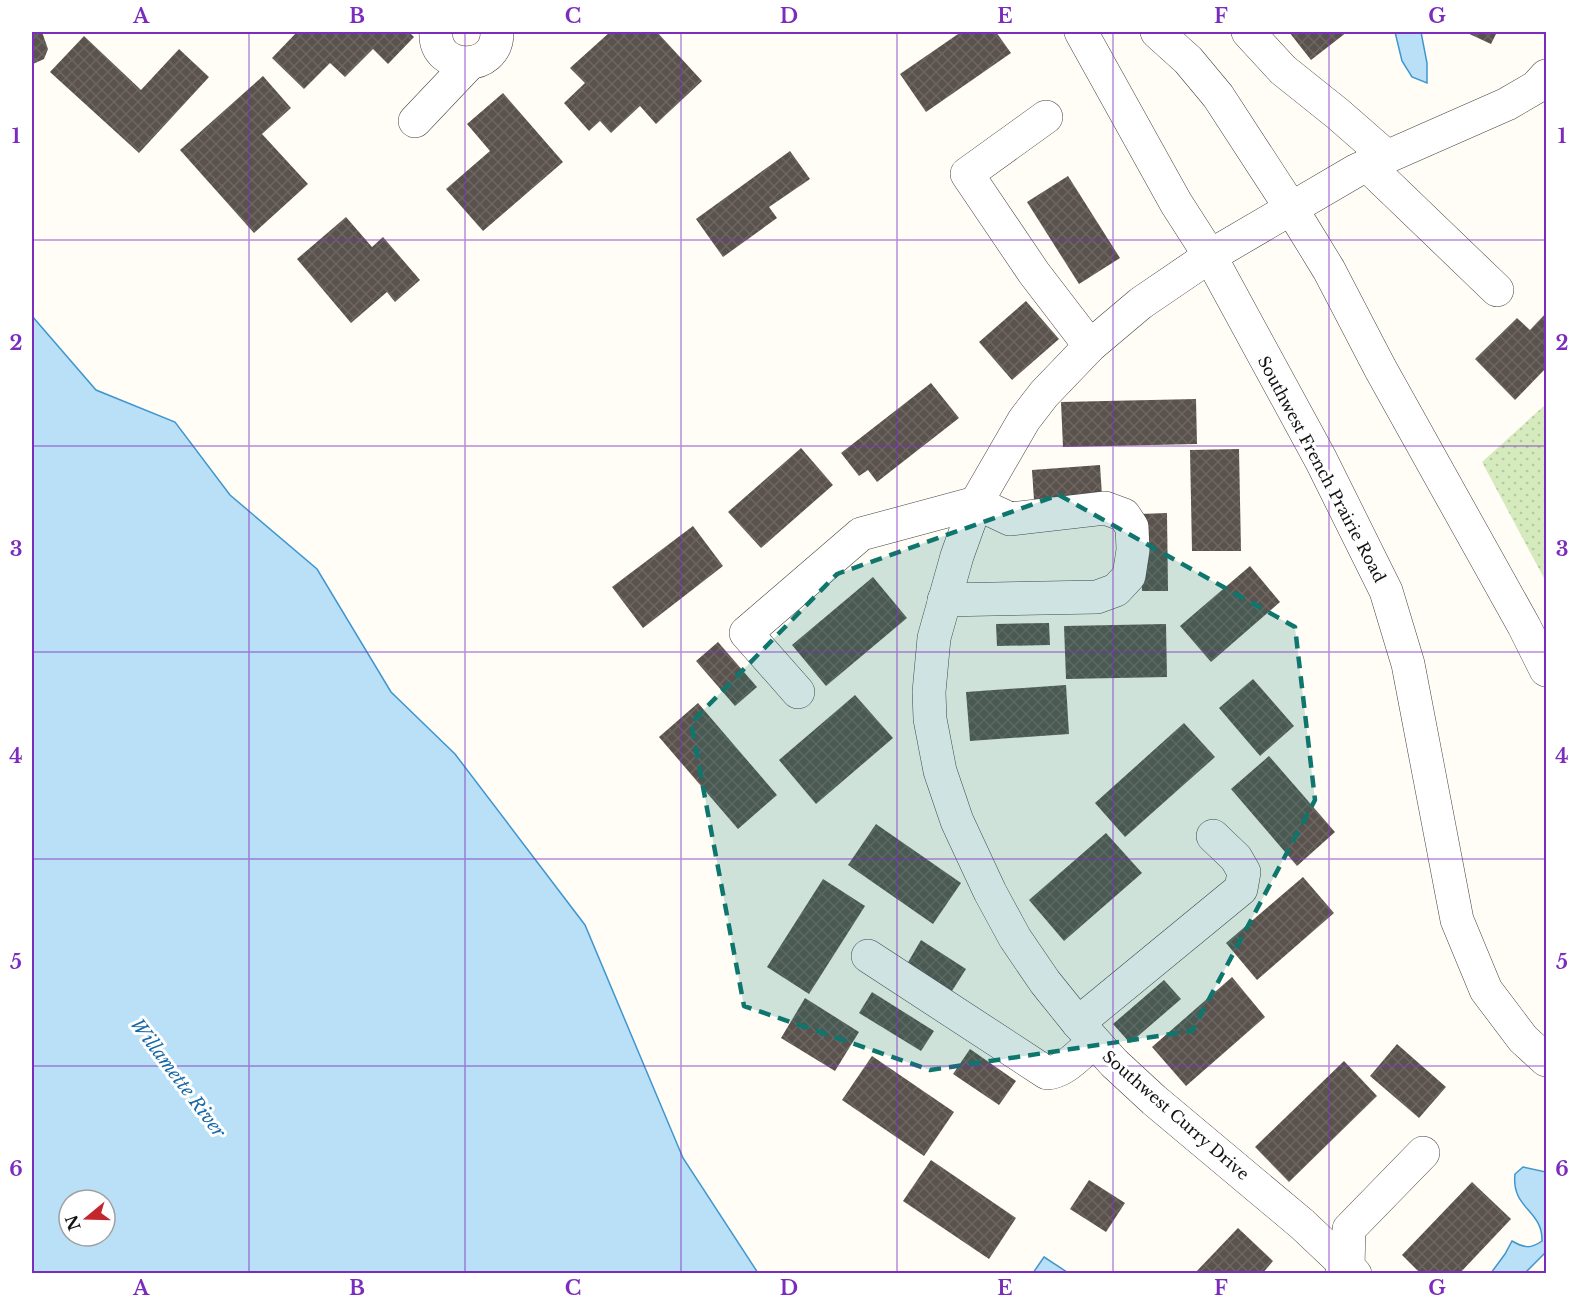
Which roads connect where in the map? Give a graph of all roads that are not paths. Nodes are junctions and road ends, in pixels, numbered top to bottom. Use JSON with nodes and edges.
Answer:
{"nodes":[{"id":1,"x":436,"y":32,"type":"edge"},
{"id":2,"x":497,"y":32,"type":"edge"},
{"id":3,"x":1081,"y":32,"type":"edge"},
{"id":4,"x":1157,"y":32,"type":"edge"},
{"id":5,"x":1248,"y":32,"type":"edge"},
{"id":6,"x":469,"y":64,"type":"junction"},
{"id":7,"x":1546,"y":76,"type":"edge"},
{"id":8,"x":1046,"y":117,"type":"dead end"},
{"id":9,"x":415,"y":121,"type":"dead end"},
{"id":10,"x":1376,"y":161,"type":"junction"},
{"id":11,"x":1291,"y":208,"type":"junction"},
{"id":12,"x":1210,"y":256,"type":"junction"},
{"id":13,"x":1497,"y":290,"type":"dead end"},
{"id":14,"x":1090,"y":346,"type":"junction"},
{"id":15,"x":976,"y":502,"type":"junction"},
{"id":16,"x":945,"y":600,"type":"junction"},
{"id":17,"x":1546,"y":670,"type":"edge"},
{"id":18,"x":798,"y":692,"type":"dead end"},
{"id":19,"x":1213,"y":836,"type":"dead end"},
{"id":20,"x":868,"y":956,"type":"dead end"},
{"id":21,"x":1086,"y":1033,"type":"junction"},
{"id":22,"x":1546,"y":1060,"type":"edge"},
{"id":23,"x":1423,"y":1153,"type":"dead end"},
{"id":24,"x":1348,"y":1271,"type":"edge"}],
"edges":[{"from":1,"to":6,"type":"street"},
{"from":2,"to":6,"type":"street"},
{"from":3,"to":12,"type":"street","name":"Southwest French Prairie Road"},
{"from":4,"to":11,"type":"street"},
{"from":5,"to":10,"type":"street"},
{"from":6,"to":9,"type":"street"},
{"from":7,"to":10,"type":"street","name":"Southwest Curry Drive"},
{"from":8,"to":14,"type":"street"},
{"from":10,"to":11,"type":"street","name":"Southwest Curry Drive"},
{"from":10,"to":13,"type":"street"},
{"from":11,"to":12,"type":"street","name":"Southwest Curry Drive"},
{"from":11,"to":17,"type":"street"},
{"from":12,"to":14,"type":"street","name":"Southwest Curry Drive"},
{"from":12,"to":22,"type":"street","name":"Southwest French Prairie Road"},
{"from":14,"to":15,"type":"street","name":"Southwest Curry Drive"},
{"from":15,"to":16,"type":"street","name":"Southwest Curry Drive"},
{"from":15,"to":16,"type":"street"},
{"from":15,"to":18,"type":"street"},
{"from":16,"to":21,"type":"street","name":"Southwest Curry Drive"},
{"from":19,"to":21,"type":"street"},
{"from":20,"to":21,"type":"street"},
{"from":21,"to":24,"type":"street","name":"Southwest Curry Drive"},
{"from":23,"to":24,"type":"street"}]}
